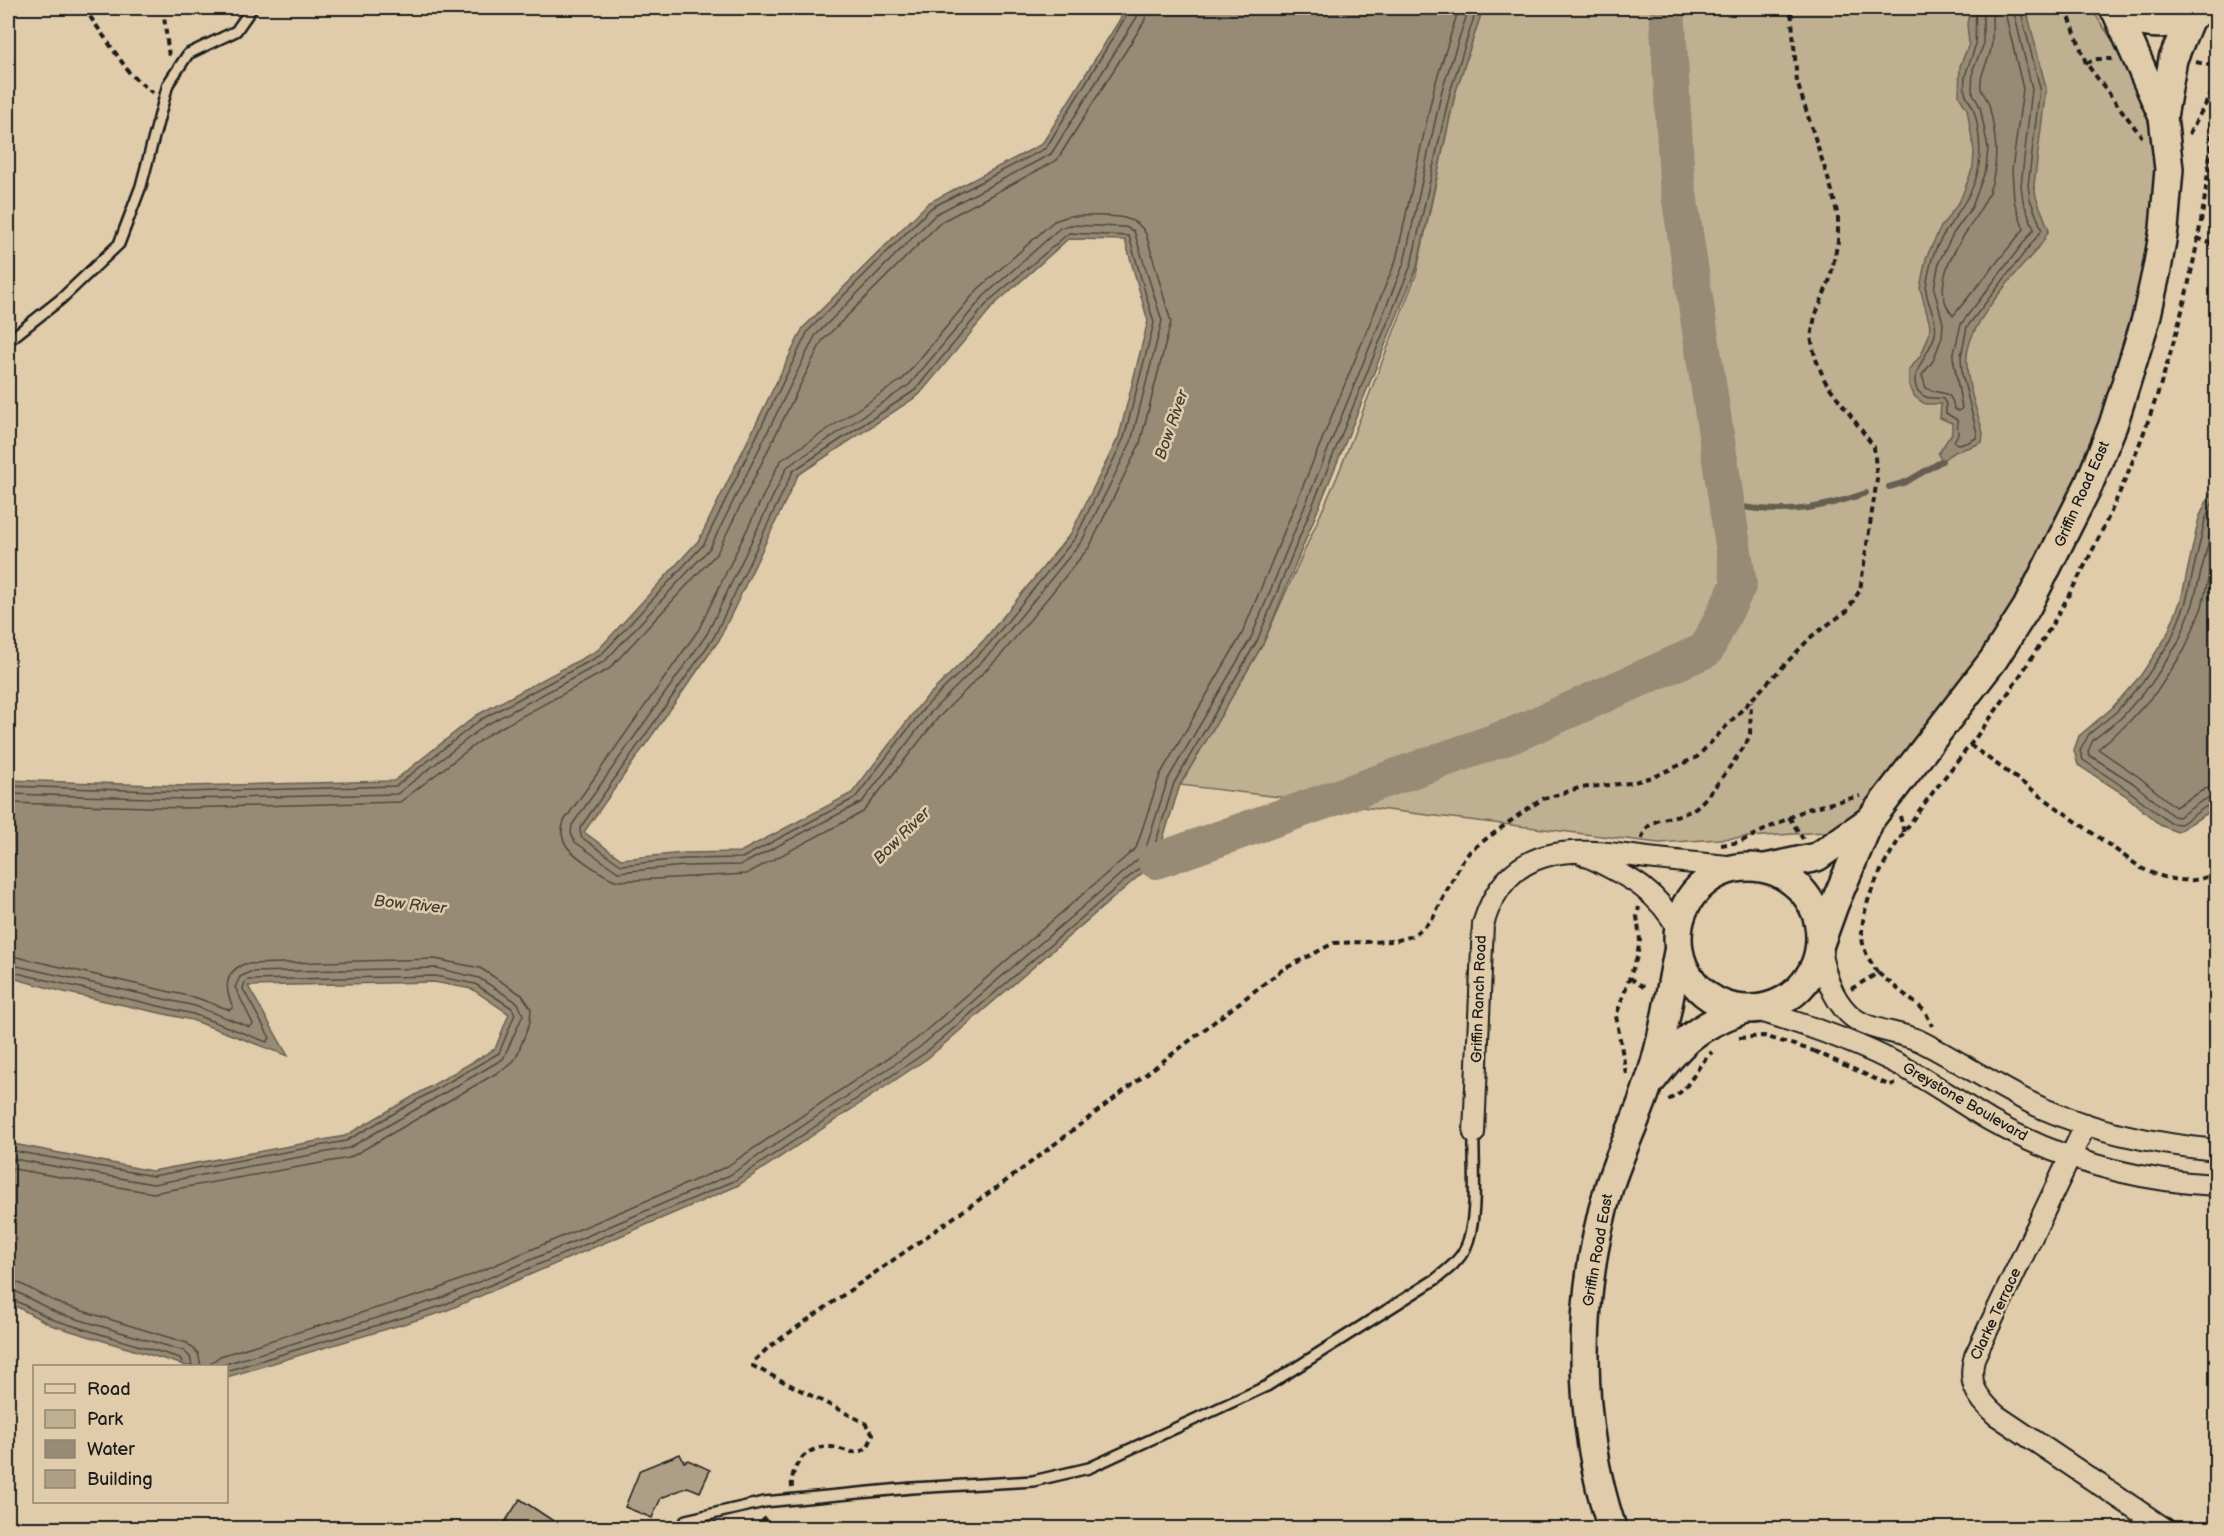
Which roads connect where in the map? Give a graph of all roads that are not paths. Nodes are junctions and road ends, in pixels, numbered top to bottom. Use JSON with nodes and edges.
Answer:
{"nodes":[{"id":1,"x":252,"y":8,"type":"edge"},
{"id":2,"x":2114,"y":8,"type":"edge"},
{"id":3,"x":2202,"y":11,"type":"edge"},
{"id":4,"x":2163,"y":117,"type":"junction"},
{"id":5,"x":8,"y":341,"type":"edge"},
{"id":6,"x":1870,"y":820,"type":"junction"},
{"id":7,"x":1578,"y":851,"type":"junction"},
{"id":8,"x":1737,"y":867,"type":"junction"},
{"id":9,"x":1766,"y":868,"type":"junction"},
{"id":10,"x":1678,"y":940,"type":"junction"},
{"id":11,"x":1821,"y":947,"type":"junction"},
{"id":12,"x":1748,"y":1009,"type":"junction"},
{"id":13,"x":1638,"y":1082,"type":"junction"},
{"id":14,"x":2086,"y":1124,"type":"junction"},
{"id":15,"x":1474,"y":1133,"type":"joint"},
{"id":16,"x":2217,"y":1150,"type":"edge"},
{"id":17,"x":2070,"y":1156,"type":"junction"},
{"id":18,"x":2217,"y":1185,"type":"edge"},
{"id":19,"x":686,"y":1521,"type":"dead end"},
{"id":20,"x":1612,"y":1528,"type":"edge"},
{"id":21,"x":2164,"y":1528,"type":"edge"}],
"edges":[{"from":1,"to":5,"type":"lane"},
{"from":2,"to":3,"type":"main road"},
{"from":2,"to":4,"type":"main road","name":"Griffin Road East"},
{"from":3,"to":4,"type":"main road","name":"Griffin Road East"},
{"from":4,"to":6,"type":"main road","name":"Griffin Road East"},
{"from":6,"to":9,"type":"main road","name":"Griffin Road East"},
{"from":6,"to":11,"type":"main road","name":"Griffin Road East"},
{"from":7,"to":8,"type":"street","name":"Griffin Ranch Road"},
{"from":7,"to":10,"type":"street"},
{"from":7,"to":15,"type":"street","name":"Griffin Ranch Road"},
{"from":8,"to":9,"type":"main road"},
{"from":8,"to":10,"type":"main road"},
{"from":9,"to":11,"type":"main road"},
{"from":10,"to":12,"type":"main road"},
{"from":10,"to":13,"type":"main road","name":"Griffin Road East"},
{"from":11,"to":12,"type":"main road"},
{"from":11,"to":14,"type":"street","name":"Greystone Boulevard"},
{"from":12,"to":13,"type":"main road","name":"Griffin Road East"},
{"from":12,"to":17,"type":"street","name":"Greystone Boulevard"},
{"from":13,"to":20,"type":"main road","name":"Griffin Road East"},
{"from":14,"to":16,"type":"street","name":"Greystone Boulevard"},
{"from":14,"to":17,"type":"street","name":"Clarke Terrace"},
{"from":15,"to":19,"type":"lane"},
{"from":17,"to":18,"type":"street","name":"Greystone Boulevard"},
{"from":17,"to":21,"type":"street","name":"Clarke Terrace"}]}
